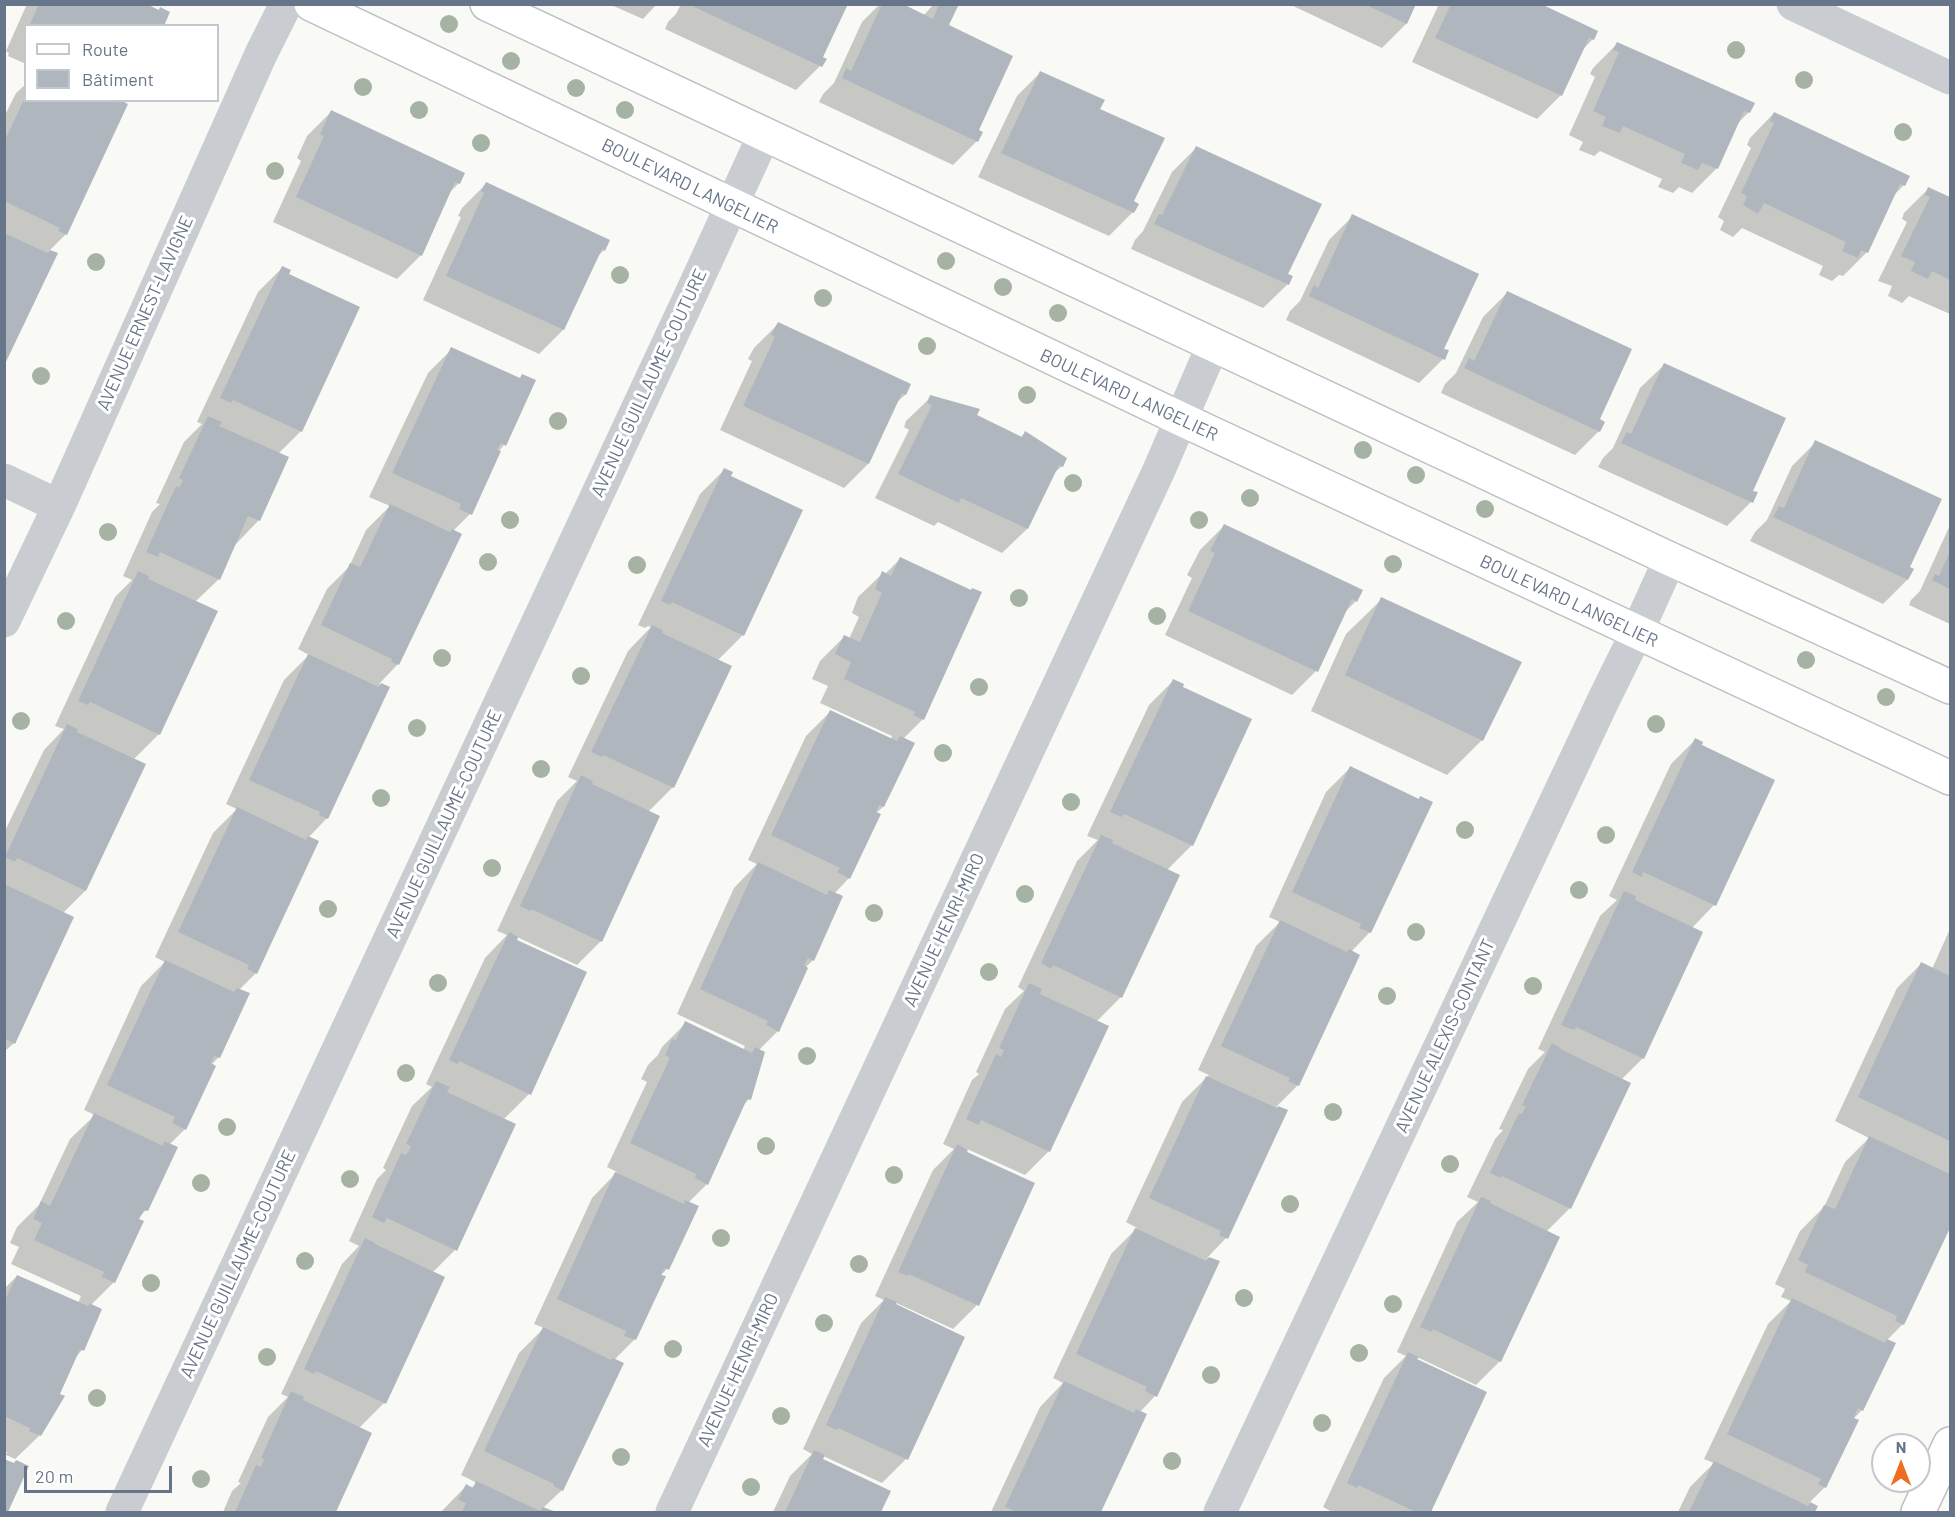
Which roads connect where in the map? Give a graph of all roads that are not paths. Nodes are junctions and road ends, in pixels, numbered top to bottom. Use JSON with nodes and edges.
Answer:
{"nodes":[{"id":1,"x":286,"y":4,"type":"edge"},
{"id":2,"x":311,"y":4,"type":"edge"},
{"id":3,"x":487,"y":4,"type":"edge"},
{"id":4,"x":1793,"y":4,"type":"edge"},
{"id":5,"x":1950,"y":78,"type":"edge"},
{"id":6,"x":764,"y":135,"type":"junction"},
{"id":7,"x":732,"y":206,"type":"junction"},
{"id":8,"x":1213,"y":345,"type":"junction"},
{"id":9,"x":1181,"y":419,"type":"junction"},
{"id":10,"x":4,"y":480,"type":"edge"},
{"id":11,"x":59,"y":506,"type":"junction"},
{"id":12,"x":1670,"y":559,"type":"junction"},
{"id":13,"x":4,"y":621,"type":"edge"},
{"id":14,"x":1637,"y":632,"type":"junction"},
{"id":15,"x":1950,"y":687,"type":"edge"},
{"id":16,"x":1950,"y":778,"type":"edge"},
{"id":17,"x":1950,"y":1444,"type":"edge"},
{"id":18,"x":123,"y":1512,"type":"edge"},
{"id":19,"x":672,"y":1512,"type":"edge"},
{"id":20,"x":1220,"y":1512,"type":"edge"},
{"id":21,"x":1918,"y":1512,"type":"edge"}],
"edges":[{"from":1,"to":11,"type":"street","name":"AVENUE ERNEST-LAVIGNE"},
{"from":2,"to":7,"type":"main road","name":"BOULEVARD LANGELIER"},
{"from":3,"to":6,"type":"main road"},
{"from":4,"to":5,"type":"street"},
{"from":6,"to":7,"type":"street","name":"AVENUE GUILLAUME-COUTURE"},
{"from":6,"to":8,"type":"main road"},
{"from":7,"to":9,"type":"main road","name":"BOULEVARD LANGELIER"},
{"from":7,"to":18,"type":"street","name":"AVENUE GUILLAUME-COUTURE"},
{"from":8,"to":9,"type":"street","name":"AVENUE HENRI-MIRO"},
{"from":8,"to":12,"type":"main road"},
{"from":9,"to":14,"type":"main road","name":"BOULEVARD LANGELIER"},
{"from":9,"to":19,"type":"street","name":"AVENUE HENRI-MIRO"},
{"from":10,"to":11,"type":"street"},
{"from":11,"to":13,"type":"street","name":"AVENUE ERNEST-LAVIGNE"},
{"from":12,"to":14,"type":"street","name":"AVENUE ALEXIS-CONTANT"},
{"from":12,"to":15,"type":"main road"},
{"from":14,"to":16,"type":"main road","name":"BOULEVARD LANGELIER"},
{"from":14,"to":20,"type":"street","name":"AVENUE ALEXIS-CONTANT"},
{"from":17,"to":21,"type":"main road"}]}
